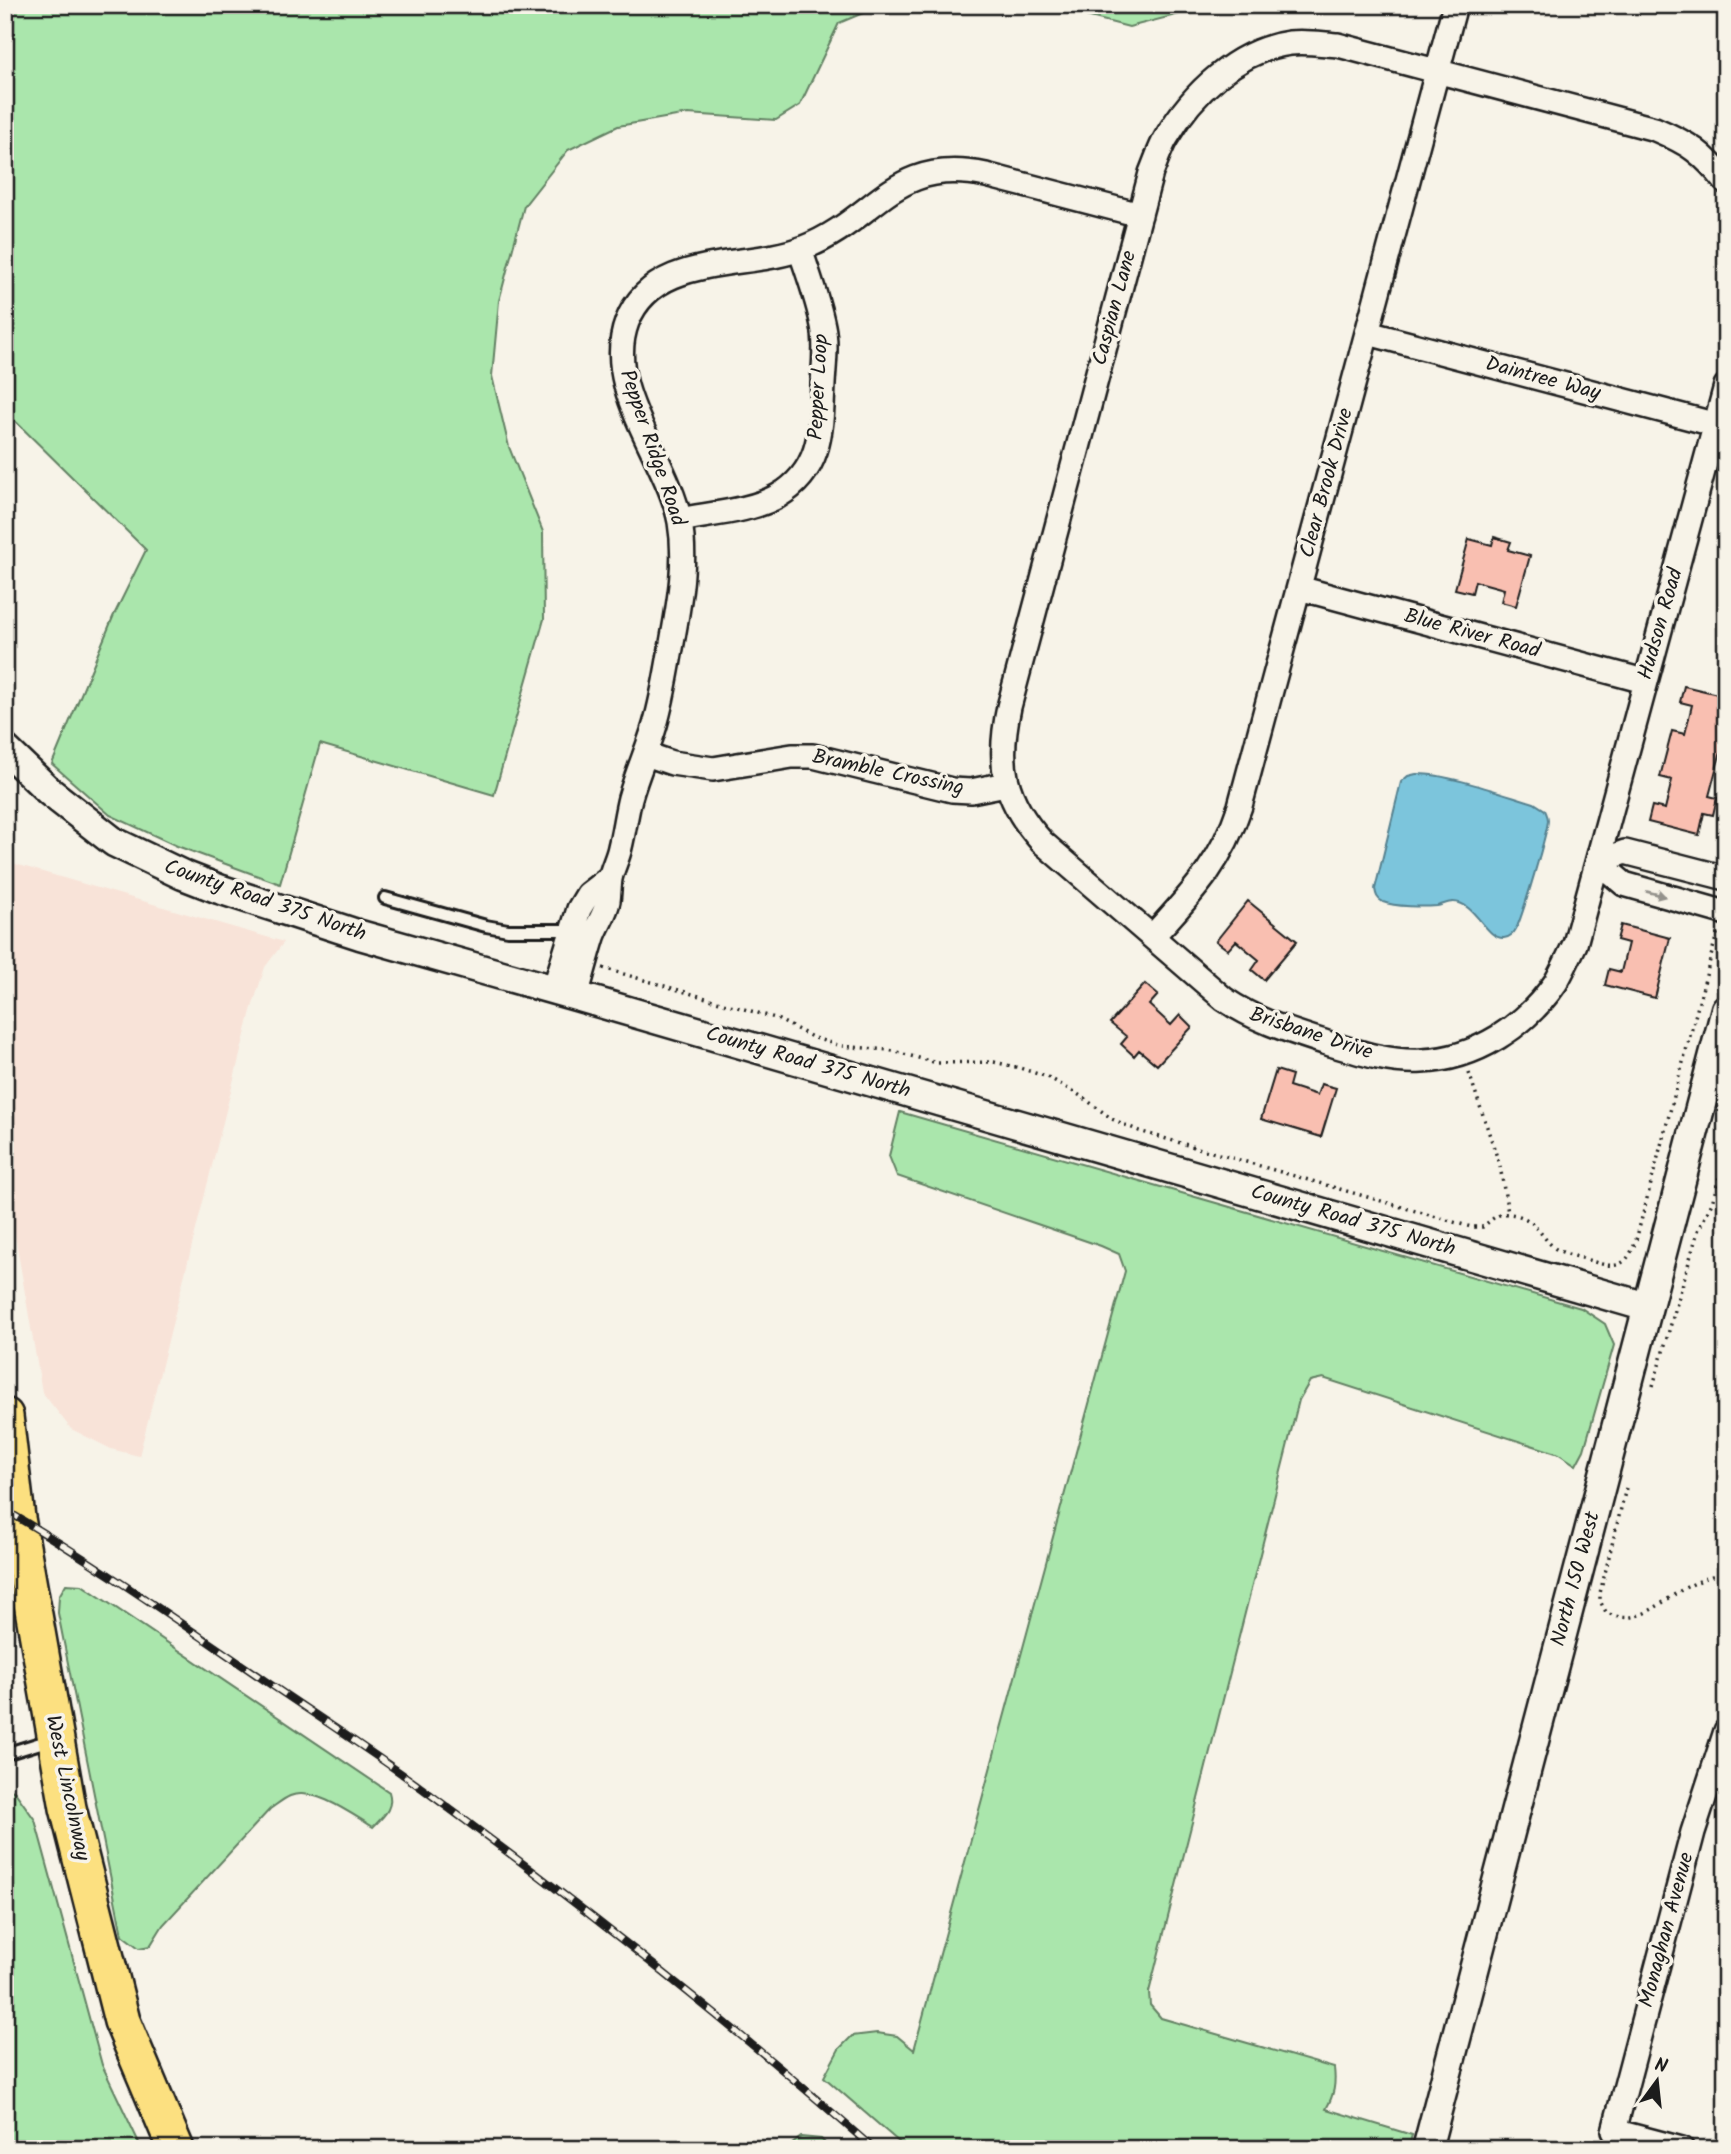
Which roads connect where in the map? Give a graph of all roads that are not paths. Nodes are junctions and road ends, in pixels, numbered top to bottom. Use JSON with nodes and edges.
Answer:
{"nodes":[{"id":1,"x":1455,"y":5,"type":"edge"},
{"id":2,"x":1438,"y":72,"type":"junction"},
{"id":3,"x":1726,"y":181,"type":"edge"},
{"id":4,"x":1140,"y":215,"type":"junction"},
{"id":5,"x":800,"y":249,"type":"junction"},
{"id":6,"x":1368,"y":333,"type":"junction"},
{"id":7,"x":1726,"y":386,"type":"edge"},
{"id":8,"x":1717,"y":425,"type":"junction"},
{"id":9,"x":680,"y":520,"type":"junction"},
{"id":10,"x":1299,"y":588,"type":"junction"},
{"id":11,"x":1644,"y":681,"type":"junction"},
{"id":12,"x":5,"y":749,"type":"edge"},
{"id":13,"x":646,"y":754,"type":"junction"},
{"id":14,"x":1006,"y":784,"type":"junction"},
{"id":15,"x":1598,"y":862,"type":"junction"},
{"id":16,"x":1726,"y":878,"type":"edge"},
{"id":17,"x":385,"y":898,"type":"dead end"},
{"id":18,"x":1724,"y":913,"type":"edge"},
{"id":19,"x":582,"y":933,"type":"junction"},
{"id":20,"x":1152,"y":937,"type":"junction"},
{"id":21,"x":565,"y":993,"type":"junction"},
{"id":22,"x":1726,"y":1009,"type":"edge"},
{"id":23,"x":1647,"y":1307,"type":"junction"},
{"id":24,"x":5,"y":1416,"type":"edge"},
{"id":25,"x":1726,"y":1731,"type":"edge"},
{"id":26,"x":56,"y":1738,"type":"junction"},
{"id":27,"x":5,"y":1754,"type":"edge"},
{"id":28,"x":176,"y":2149,"type":"edge"},
{"id":29,"x":1427,"y":2149,"type":"edge"},
{"id":30,"x":1682,"y":2149,"type":"edge"}],
"edges":[{"from":1,"to":2,"type":"street","name":"Clear Brook Drive"},
{"from":2,"to":3,"type":"street"},
{"from":2,"to":4,"type":"street","name":"Caspian Lane"},
{"from":2,"to":6,"type":"street","name":"Clear Brook Drive"},
{"from":4,"to":5,"type":"street","name":"Pepper Ridge Road"},
{"from":4,"to":14,"type":"street","name":"Caspian Lane"},
{"from":5,"to":9,"type":"street","name":"Pepper Loop"},
{"from":5,"to":9,"type":"street","name":"Pepper Ridge Road"},
{"from":6,"to":8,"type":"street","name":"Daintree Way"},
{"from":6,"to":10,"type":"street","name":"Clear Brook Drive"},
{"from":7,"to":8,"type":"street","name":"Hudson Road"},
{"from":8,"to":11,"type":"street","name":"Hudson Road"},
{"from":9,"to":13,"type":"street","name":"Pepper Ridge Road"},
{"from":10,"to":11,"type":"street","name":"Blue River Road"},
{"from":10,"to":20,"type":"street","name":"Clear Brook Drive"},
{"from":11,"to":15,"type":"street","name":"Hudson Road"},
{"from":12,"to":21,"type":"street","name":"County Road 375 North"},
{"from":13,"to":14,"type":"street","name":"Bramble Crossing"},
{"from":13,"to":19,"type":"street","name":"Pepper Ridge Road"},
{"from":14,"to":20,"type":"street","name":"Brisbane Drive"},
{"from":15,"to":16,"type":"street"},
{"from":15,"to":18,"type":"street","one_way":true},
{"from":15,"to":20,"type":"street","name":"Brisbane Drive"},
{"from":17,"to":19,"type":"lane"},
{"from":19,"to":21,"type":"street","name":"Pepper Ridge Road"},
{"from":19,"to":21,"type":"street","name":"Pepper Ridge Road"},
{"from":21,"to":23,"type":"street","name":"County Road 375 North"},
{"from":22,"to":23,"type":"street","name":"North 150 West"},
{"from":23,"to":29,"type":"street","name":"North 150 West"},
{"from":24,"to":26,"type":"main road","name":"West Lincolnway"},
{"from":25,"to":30,"type":"street","name":"Monaghan Avenue"},
{"from":26,"to":27,"type":"lane"},
{"from":26,"to":28,"type":"main road","name":"West Lincolnway"}]}
